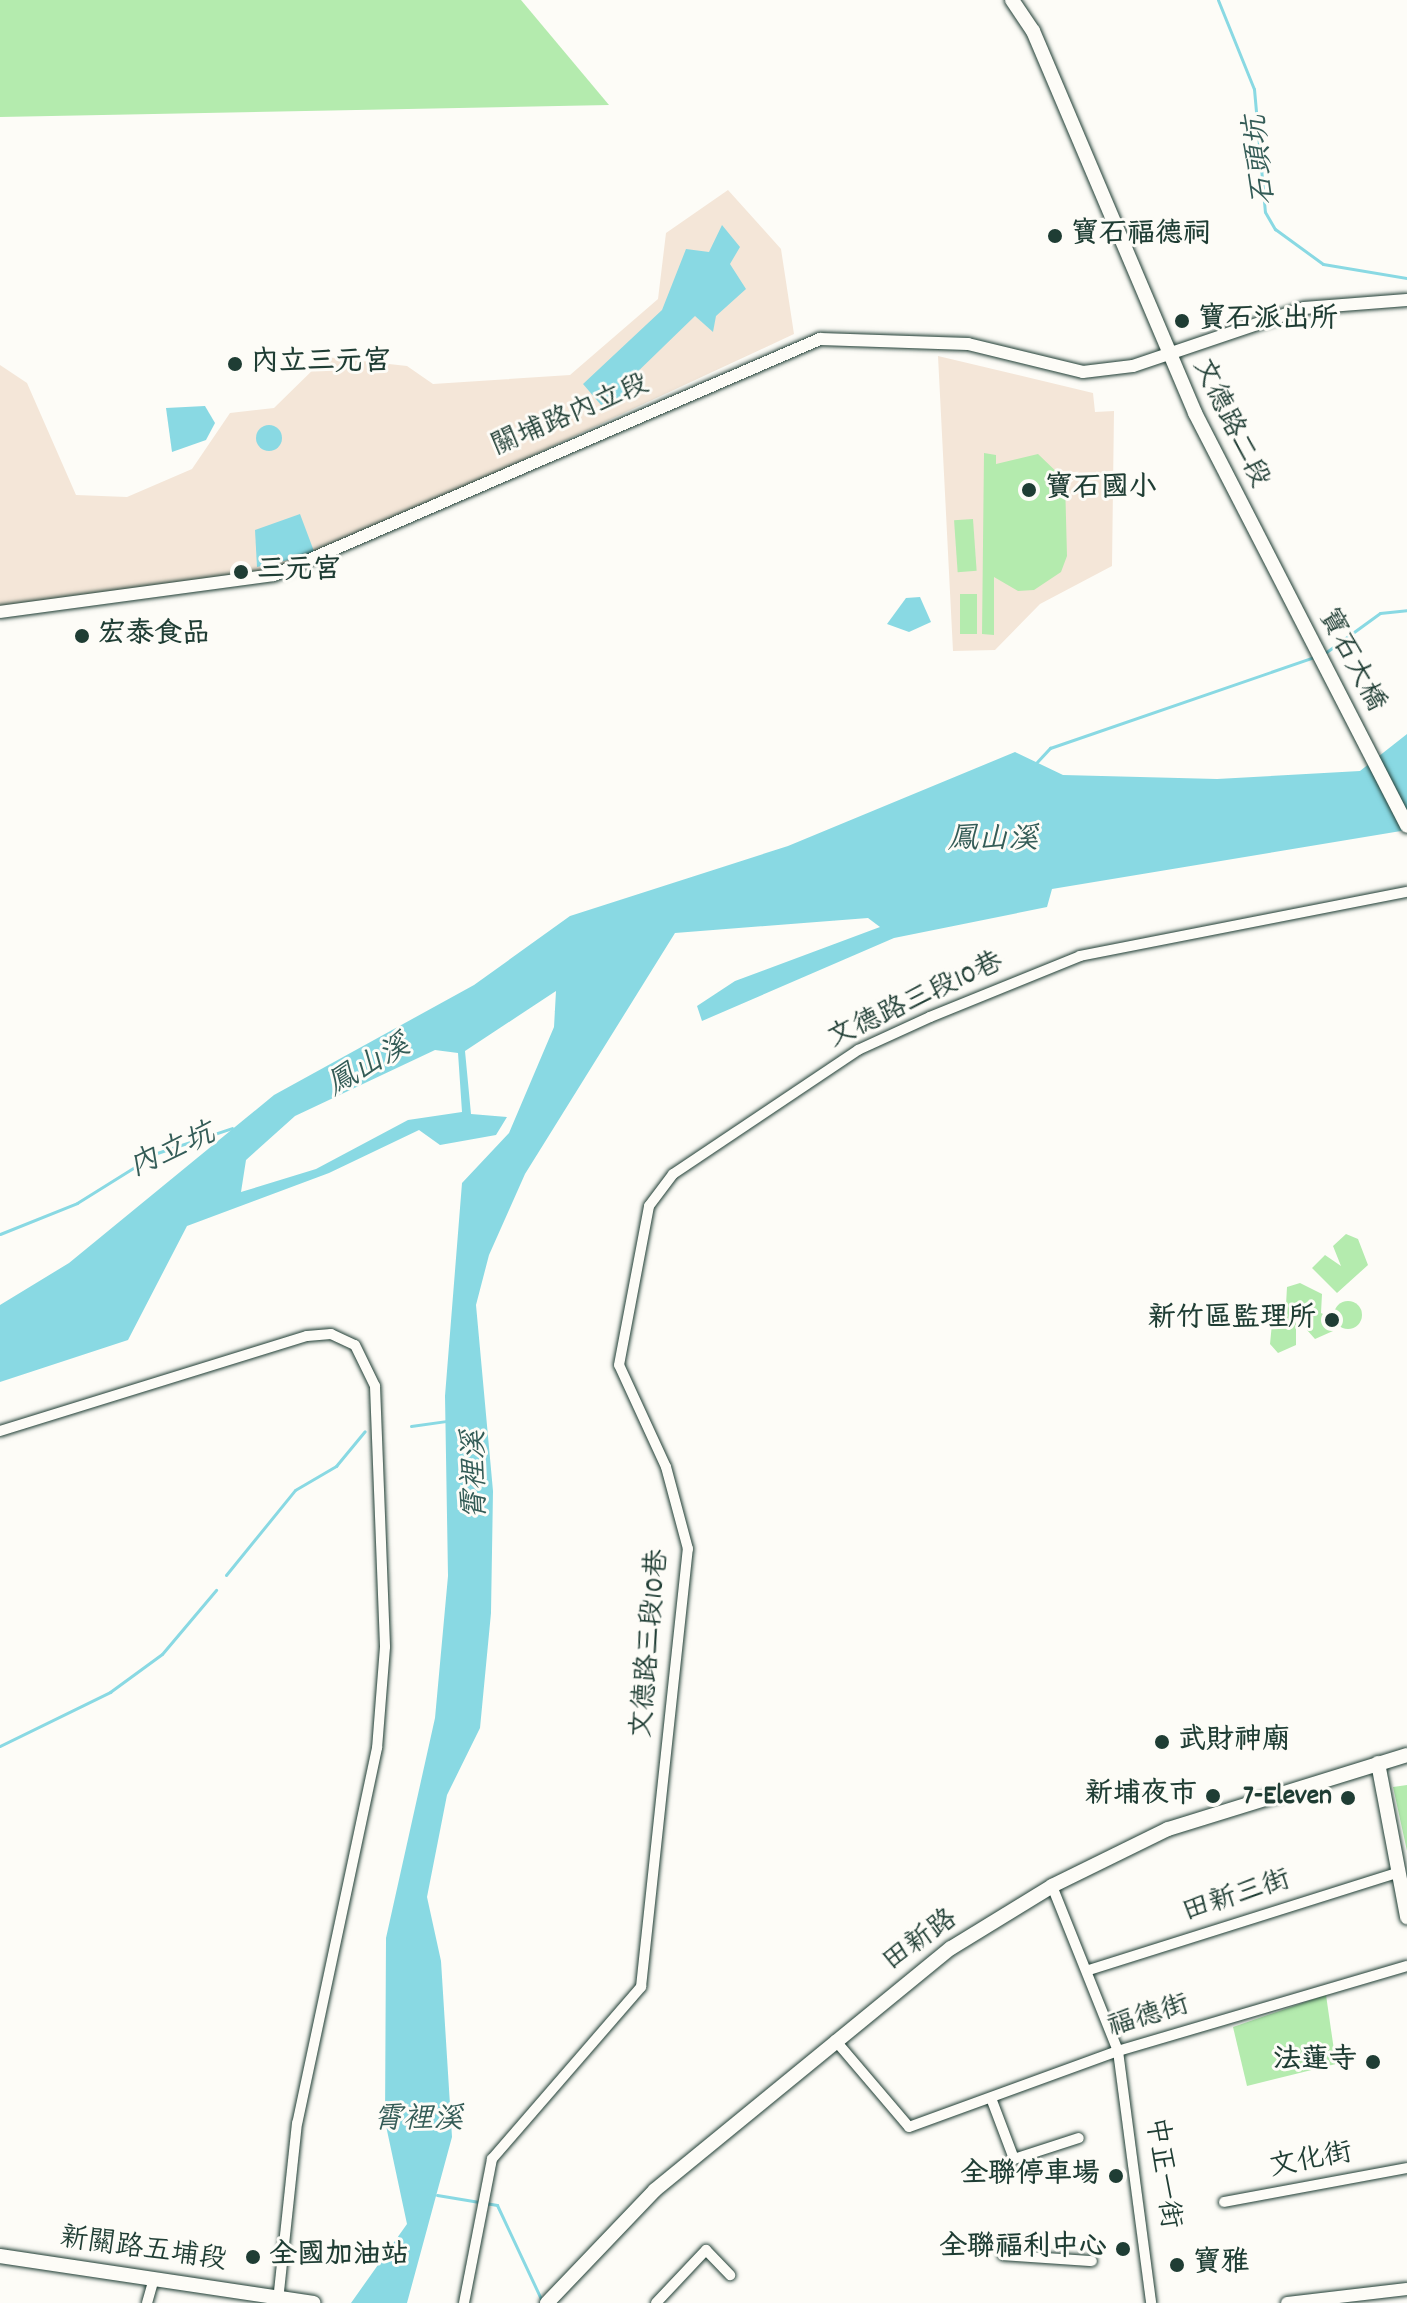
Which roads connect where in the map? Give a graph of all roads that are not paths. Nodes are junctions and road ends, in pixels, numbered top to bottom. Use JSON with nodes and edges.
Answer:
{"nodes":[{"id":1,"x":1012,"y":0,"type":"edge"},
{"id":2,"x":1407,"y":300,"type":"edge"},
{"id":3,"x":1167,"y":355,"type":"junction"},
{"id":4,"x":1291,"y":604,"type":"joint"},
{"id":5,"x":0,"y":612,"type":"edge"},
{"id":6,"x":1407,"y":826,"type":"edge"},
{"id":7,"x":1407,"y":892,"type":"edge"},
{"id":8,"x":0,"y":1431,"type":"edge"},
{"id":9,"x":1407,"y":1755,"type":"edge"},
{"id":10,"x":1378,"y":1763,"type":"junction"},
{"id":11,"x":1399,"y":1872,"type":"junction"},
{"id":12,"x":1052,"y":1886,"type":"junction"},
{"id":13,"x":1407,"y":1917,"type":"edge"},
{"id":14,"x":1407,"y":1966,"type":"edge"},
{"id":15,"x":1089,"y":1970,"type":"junction"},
{"id":16,"x":835,"y":2040,"type":"junction"},
{"id":17,"x":1118,"y":2051,"type":"junction"},
{"id":18,"x":991,"y":2098,"type":"junction"},
{"id":19,"x":1079,"y":2138,"type":"dead end"},
{"id":20,"x":1407,"y":2168,"type":"edge"},
{"id":21,"x":1224,"y":2202,"type":"dead end"},
{"id":22,"x":1003,"y":2255,"type":"dead end"},
{"id":23,"x":0,"y":2256,"type":"edge"},
{"id":24,"x":1092,"y":2261,"type":"dead end"},
{"id":25,"x":730,"y":2275,"type":"dead end"},
{"id":26,"x":154,"y":2279,"type":"junction"},
{"id":27,"x":1407,"y":2289,"type":"edge"},
{"id":28,"x":278,"y":2300,"type":"edge"},
{"id":29,"x":147,"y":2303,"type":"edge"},
{"id":30,"x":313,"y":2303,"type":"edge"},
{"id":31,"x":464,"y":2303,"type":"edge"},
{"id":32,"x":547,"y":2303,"type":"edge"},
{"id":33,"x":656,"y":2303,"type":"edge"},
{"id":34,"x":1151,"y":2303,"type":"edge"},
{"id":35,"x":1287,"y":2303,"type":"edge"}],
"edges":[{"from":1,"to":3,"type":"main road","name":"文德路二段"},
{"from":2,"to":3,"type":"street","name":"關埔路內立段"},
{"from":3,"to":4,"type":"main road","name":"文德路二段"},
{"from":3,"to":5,"type":"street","name":"關埔路內立段"},
{"from":4,"to":6,"type":"main road","name":"寶石大橋"},
{"from":7,"to":31,"type":"street","name":"文德路三段10巷"},
{"from":8,"to":28,"type":"street"},
{"from":9,"to":10,"type":"main road","name":"田新路"},
{"from":10,"to":11,"type":"main road"},
{"from":10,"to":12,"type":"main road","name":"田新路"},
{"from":11,"to":13,"type":"main road"},
{"from":11,"to":15,"type":"street","name":"田新三街"},
{"from":12,"to":15,"type":"street","name":"中正一街"},
{"from":12,"to":16,"type":"main road","name":"田新路"},
{"from":14,"to":17,"type":"street","name":"福德街"},
{"from":15,"to":17,"type":"street","name":"中正一街"},
{"from":16,"to":18,"type":"street","name":"福德街"},
{"from":16,"to":32,"type":"main road","name":"田新路"},
{"from":17,"to":18,"type":"street","name":"福德街"},
{"from":17,"to":34,"type":"street","name":"中正一街"},
{"from":18,"to":19,"type":"street"},
{"from":20,"to":21,"type":"street","name":"文化街"},
{"from":22,"to":24,"type":"street"},
{"from":23,"to":26,"type":"main road","name":"新關路五埔段"},
{"from":25,"to":33,"type":"street"},
{"from":26,"to":28,"type":"main road","name":"新關路五埔段"},
{"from":26,"to":29,"type":"street"},
{"from":27,"to":35,"type":"street"},
{"from":28,"to":30,"type":"main road","name":"新關路五埔段"}]}
